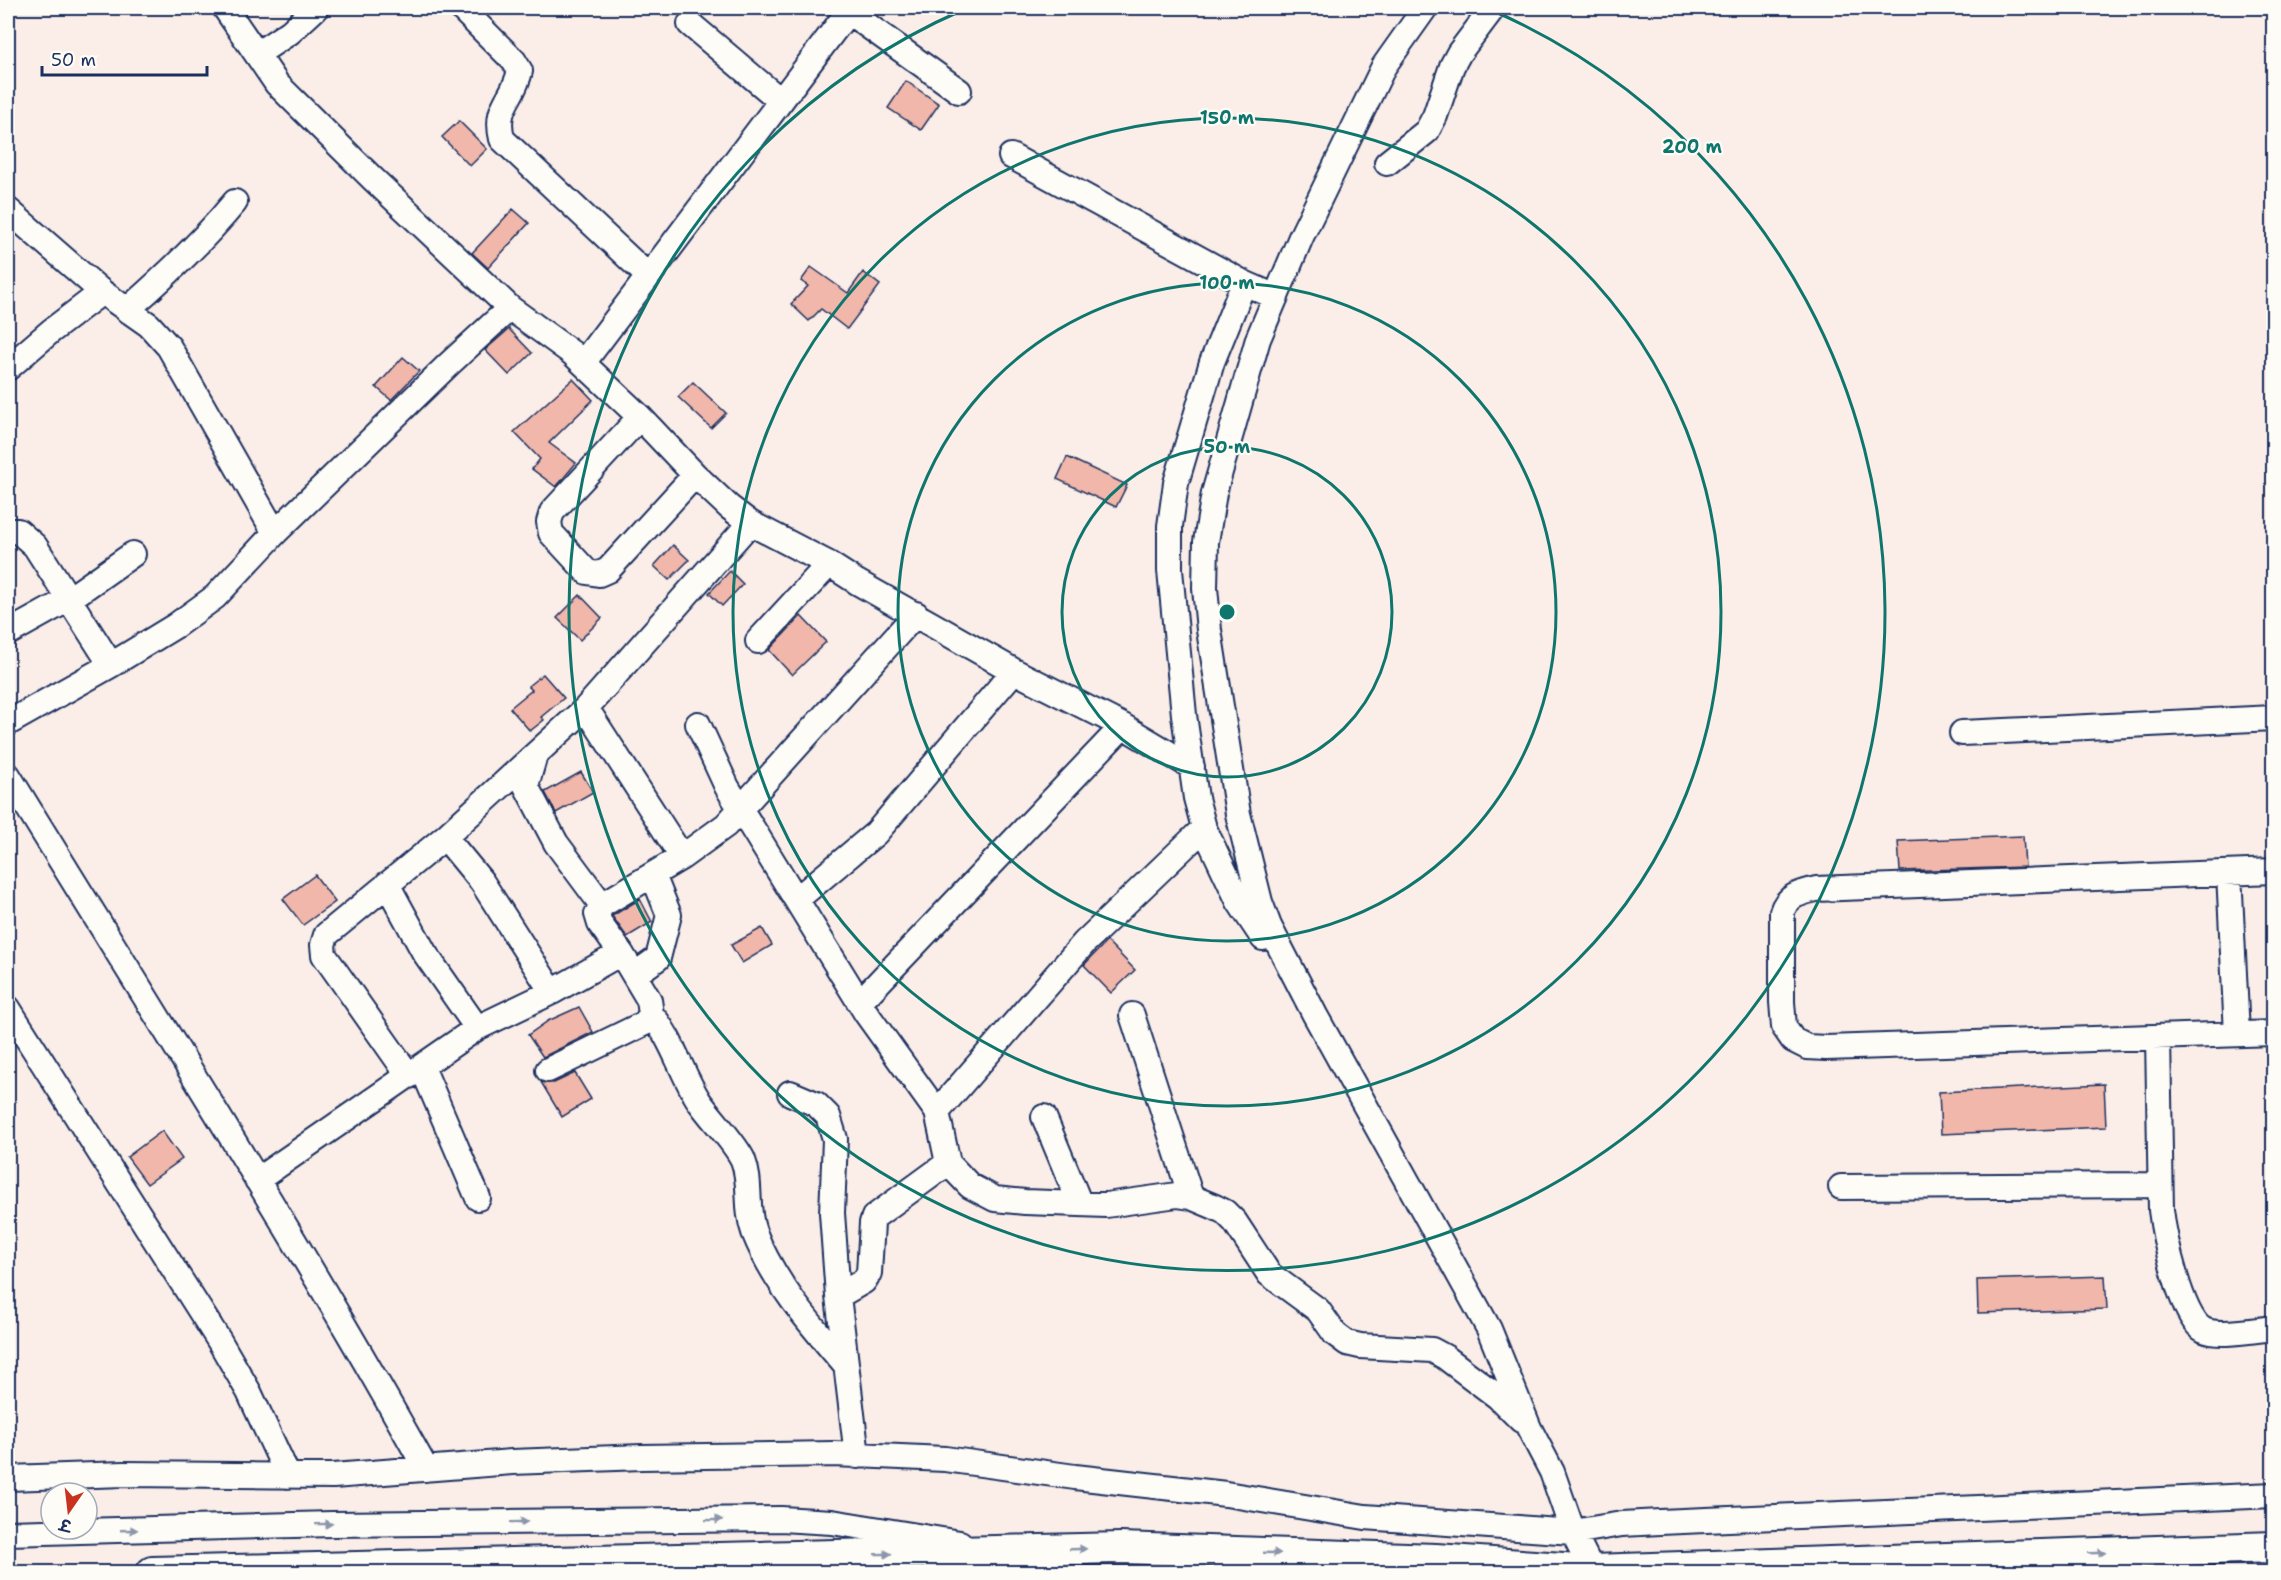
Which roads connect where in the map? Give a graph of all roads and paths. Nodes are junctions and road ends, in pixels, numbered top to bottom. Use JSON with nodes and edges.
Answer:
{"nodes":[{"id":1,"x":225,"y":8,"type":"edge"},
{"id":2,"x":316,"y":8,"type":"edge"},
{"id":3,"x":461,"y":8,"type":"edge"},
{"id":4,"x":1425,"y":8,"type":"edge"},
{"id":5,"x":1493,"y":8,"type":"edge"},
{"id":6,"x":847,"y":9,"type":"edge"},
{"id":7,"x":690,"y":24,"type":"dead end"},
{"id":8,"x":257,"y":54,"type":"junction"},
{"id":9,"x":959,"y":92,"type":"dead end"},
{"id":10,"x":781,"y":101,"type":"junction"},
{"id":11,"x":1011,"y":156,"type":"dead end"},
{"id":12,"x":1387,"y":163,"type":"dead end"},
{"id":13,"x":235,"y":202,"type":"dead end"},
{"id":14,"x":8,"y":210,"type":"edge"},
{"id":15,"x":648,"y":276,"type":"junction"},
{"id":16,"x":1244,"y":283,"type":"junction"},
{"id":17,"x":102,"y":292,"type":"junction"},
{"id":18,"x":1276,"y":297,"type":"junction"},
{"id":19,"x":510,"y":308,"type":"junction"},
{"id":20,"x":127,"y":310,"type":"junction"},
{"id":21,"x":583,"y":363,"type":"junction"},
{"id":22,"x":8,"y":368,"type":"edge"},
{"id":23,"x":640,"y":417,"type":"junction"},
{"id":24,"x":694,"y":475,"type":"junction"},
{"id":25,"x":750,"y":523,"type":"junction"},
{"id":26,"x":8,"y":531,"type":"edge"},
{"id":27,"x":275,"y":533,"type":"junction"},
{"id":28,"x":133,"y":554,"type":"dead end"},
{"id":29,"x":829,"y":564,"type":"junction"},
{"id":30,"x":69,"y":598,"type":"junction"},
{"id":31,"x":916,"y":614,"type":"junction"},
{"id":32,"x":8,"y":633,"type":"edge"},
{"id":33,"x":758,"y":641,"type":"dead end"},
{"id":34,"x":111,"y":665,"type":"junction"},
{"id":35,"x":1014,"y":671,"type":"junction"},
{"id":36,"x":586,"y":708,"type":"junction"},
{"id":37,"x":2274,"y":718,"type":"edge"},
{"id":38,"x":8,"y":723,"type":"edge"},
{"id":39,"x":698,"y":724,"type":"dead end"},
{"id":40,"x":1123,"y":726,"type":"junction"},
{"id":41,"x":1962,"y":733,"type":"dead end"},
{"id":42,"x":536,"y":755,"type":"junction"},
{"id":43,"x":1192,"y":767,"type":"junction"},
{"id":44,"x":8,"y":775,"type":"edge"},
{"id":45,"x":742,"y":809,"type":"junction"},
{"id":46,"x":1204,"y":828,"type":"junction"},
{"id":47,"x":446,"y":837,"type":"junction"},
{"id":48,"x":682,"y":857,"type":"junction"},
{"id":49,"x":2274,"y":871,"type":"edge"},
{"id":50,"x":2229,"y":873,"type":"junction"},
{"id":51,"x":653,"y":875,"type":"junction"},
{"id":52,"x":387,"y":884,"type":"junction"},
{"id":53,"x":797,"y":899,"type":"junction"},
{"id":54,"x":602,"y":905,"type":"junction"},
{"id":55,"x":621,"y":953,"type":"junction"},
{"id":56,"x":634,"y":975,"type":"junction"},
{"id":57,"x":552,"y":992,"type":"junction"},
{"id":58,"x":860,"y":1002,"type":"junction"},
{"id":59,"x":8,"y":1008,"type":"edge"},
{"id":60,"x":651,"y":1014,"type":"junction"},
{"id":61,"x":1315,"y":1014,"type":"junction"},
{"id":62,"x":1132,"y":1016,"type":"dead end"},
{"id":63,"x":477,"y":1028,"type":"junction"},
{"id":64,"x":2274,"y":1033,"type":"edge"},
{"id":65,"x":2237,"y":1034,"type":"junction"},
{"id":66,"x":2158,"y":1037,"type":"junction"},
{"id":67,"x":548,"y":1070,"type":"dead end"},
{"id":68,"x":416,"y":1072,"type":"junction"},
{"id":69,"x":790,"y":1093,"type":"dead end"},
{"id":70,"x":937,"y":1112,"type":"junction"},
{"id":71,"x":1044,"y":1117,"type":"dead end"},
{"id":72,"x":948,"y":1163,"type":"junction"},
{"id":73,"x":257,"y":1180,"type":"junction"},
{"id":74,"x":2160,"y":1185,"type":"junction"},
{"id":75,"x":1840,"y":1186,"type":"dead end"},
{"id":76,"x":1191,"y":1197,"type":"junction"},
{"id":77,"x":478,"y":1198,"type":"dead end"},
{"id":78,"x":1080,"y":1204,"type":"junction"},
{"id":79,"x":838,"y":1296,"type":"junction"},
{"id":80,"x":2274,"y":1328,"type":"edge"},
{"id":81,"x":846,"y":1366,"type":"junction"},
{"id":82,"x":1529,"y":1428,"type":"junction"},
{"id":83,"x":857,"y":1456,"type":"junction"},
{"id":84,"x":426,"y":1469,"type":"junction"},
{"id":85,"x":288,"y":1476,"type":"junction"},
{"id":86,"x":8,"y":1478,"type":"edge"},
{"id":87,"x":2274,"y":1495,"type":"edge"},
{"id":88,"x":1573,"y":1532,"type":"junction"},
{"id":89,"x":8,"y":1533,"type":"edge"},
{"id":90,"x":2274,"y":1547,"type":"edge"},
{"id":91,"x":1010,"y":1551,"type":"junction"},
{"id":92,"x":2024,"y":1555,"type":"junction"},
{"id":93,"x":1592,"y":1570,"type":"junction"},
{"id":94,"x":152,"y":1572,"type":"edge"},
{"id":95,"x":2082,"y":1572,"type":"edge"}],
"edges":[{"from":1,"to":8,"type":"street"},
{"from":2,"to":8,"type":"street"},
{"from":3,"to":15,"type":"street"},
{"from":4,"to":18,"type":"street"},
{"from":5,"to":12,"type":"street"},
{"from":6,"to":9,"type":"street"},
{"from":6,"to":10,"type":"street"},
{"from":7,"to":10,"type":"street"},
{"from":8,"to":19,"type":"street"},
{"from":10,"to":15,"type":"street"},
{"from":11,"to":16,"type":"street"},
{"from":13,"to":20,"type":"street"},
{"from":14,"to":17,"type":"street"},
{"from":15,"to":21,"type":"street"},
{"from":16,"to":18,"type":"street"},
{"from":16,"to":43,"type":"street"},
{"from":17,"to":20,"type":"street"},
{"from":17,"to":22,"type":"street"},
{"from":18,"to":61,"type":"street"},
{"from":19,"to":21,"type":"street"},
{"from":19,"to":27,"type":"street"},
{"from":20,"to":27,"type":"street"},
{"from":21,"to":23,"type":"street"},
{"from":23,"to":24,"type":"street"},
{"from":23,"to":24,"type":"street"},
{"from":24,"to":25,"type":"street"},
{"from":25,"to":29,"type":"street"},
{"from":25,"to":36,"type":"street"},
{"from":26,"to":30,"type":"street"},
{"from":27,"to":34,"type":"street"},
{"from":28,"to":30,"type":"street"},
{"from":29,"to":31,"type":"street"},
{"from":29,"to":33,"type":"street"},
{"from":30,"to":32,"type":"street"},
{"from":30,"to":34,"type":"street"},
{"from":31,"to":35,"type":"street"},
{"from":31,"to":45,"type":"street"},
{"from":34,"to":38,"type":"street"},
{"from":35,"to":40,"type":"street"},
{"from":35,"to":53,"type":"street"},
{"from":36,"to":42,"type":"street"},
{"from":36,"to":48,"type":"street"},
{"from":37,"to":41,"type":"street"},
{"from":39,"to":45,"type":"street"},
{"from":40,"to":43,"type":"street"},
{"from":40,"to":58,"type":"street"},
{"from":42,"to":47,"type":"street"},
{"from":42,"to":54,"type":"street"},
{"from":43,"to":46,"type":"street"},
{"from":44,"to":73,"type":"street"},
{"from":45,"to":48,"type":"street"},
{"from":45,"to":53,"type":"street"},
{"from":46,"to":61,"type":"street"},
{"from":46,"to":70,"type":"street"},
{"from":47,"to":52,"type":"street"},
{"from":47,"to":57,"type":"street"},
{"from":48,"to":51,"type":"street"},
{"from":49,"to":50,"type":"street"},
{"from":50,"to":65,"type":"street"},
{"from":50,"to":66,"type":"street"},
{"from":51,"to":54,"type":"street"},
{"from":51,"to":56,"type":"street"},
{"from":52,"to":63,"type":"street"},
{"from":52,"to":68,"type":"street"},
{"from":53,"to":58,"type":"street"},
{"from":54,"to":55,"type":"street"},
{"from":55,"to":56,"type":"street"},
{"from":55,"to":57,"type":"street"},
{"from":56,"to":60,"type":"street"},
{"from":57,"to":63,"type":"street"},
{"from":58,"to":70,"type":"street"},
{"from":59,"to":85,"type":"street"},
{"from":60,"to":67,"type":"street"},
{"from":60,"to":81,"type":"street"},
{"from":61,"to":82,"type":"street"},
{"from":62,"to":76,"type":"street"},
{"from":63,"to":68,"type":"street"},
{"from":64,"to":65,"type":"street"},
{"from":65,"to":66,"type":"street"},
{"from":66,"to":74,"type":"street"},
{"from":68,"to":73,"type":"street"},
{"from":68,"to":77,"type":"street"},
{"from":69,"to":79,"type":"street"},
{"from":70,"to":72,"type":"street"},
{"from":71,"to":78,"type":"street"},
{"from":72,"to":78,"type":"street"},
{"from":72,"to":79,"type":"street"},
{"from":73,"to":84,"type":"street"},
{"from":74,"to":75,"type":"street"},
{"from":74,"to":80,"type":"street"},
{"from":76,"to":78,"type":"street"},
{"from":76,"to":82,"type":"street"},
{"from":79,"to":81,"type":"street"},
{"from":81,"to":83,"type":"street"},
{"from":82,"to":88,"type":"street"},
{"from":83,"to":84,"type":"street"},
{"from":83,"to":88,"type":"street"},
{"from":84,"to":85,"type":"street"},
{"from":85,"to":86,"type":"street"},
{"from":87,"to":88,"type":"street"},
{"from":88,"to":93,"type":"street"},
{"from":89,"to":91,"type":"street","one_way":true},
{"from":92,"to":90,"type":"main road","one_way":true},
{"from":91,"to":93,"type":"main road","one_way":true},
{"from":94,"to":91,"type":"main road","one_way":true},
{"from":92,"to":93,"type":"main road"},
{"from":92,"to":95,"type":"main road"}]}
